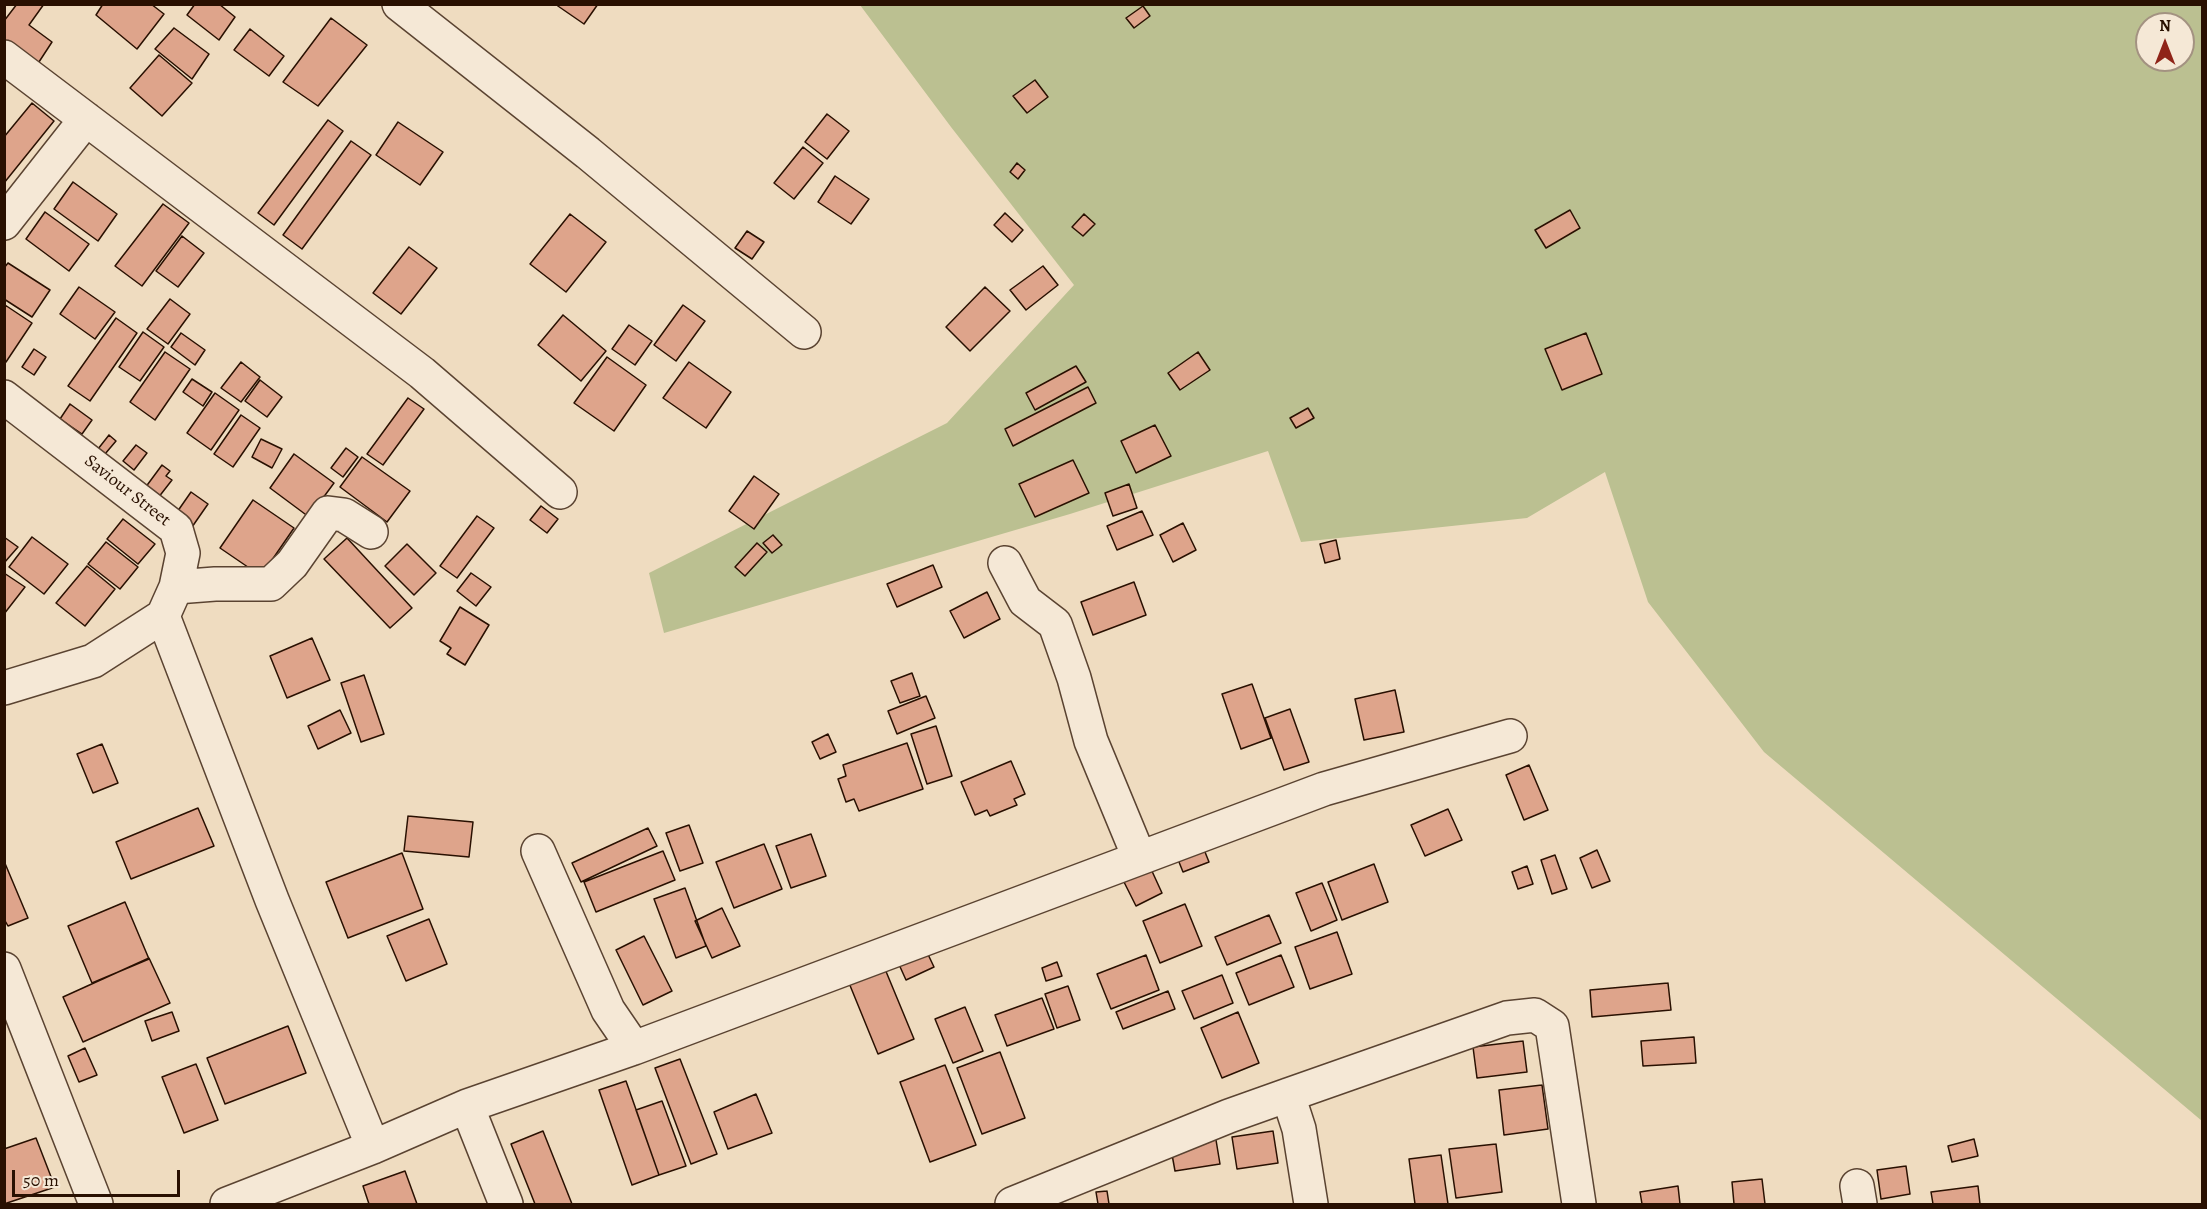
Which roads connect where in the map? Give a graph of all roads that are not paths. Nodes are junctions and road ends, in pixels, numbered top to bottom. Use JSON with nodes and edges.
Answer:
{"nodes":[{"id":1,"x":399,"y":4,"type":"edge"},
{"id":2,"x":4,"y":57,"type":"edge"},
{"id":3,"x":86,"y":119,"type":"junction"},
{"id":4,"x":4,"y":223,"type":"edge"},
{"id":5,"x":804,"y":332,"type":"dead end"},
{"id":6,"x":4,"y":397,"type":"edge"},
{"id":7,"x":560,"y":492,"type":"dead end"},
{"id":8,"x":371,"y":532,"type":"dead end"},
{"id":9,"x":1005,"y":563,"type":"dead end"},
{"id":10,"x":170,"y":601,"type":"junction"},
{"id":11,"x":4,"y":688,"type":"edge"},
{"id":12,"x":1510,"y":736,"type":"dead end"},
{"id":13,"x":538,"y":851,"type":"dead end"},
{"id":14,"x":1139,"y":858,"type":"junction"},
{"id":15,"x":4,"y":969,"type":"edge"},
{"id":16,"x":634,"y":1048,"type":"junction"},
{"id":17,"x":1288,"y":1095,"type":"junction"},
{"id":18,"x":467,"y":1106,"type":"junction"},
{"id":19,"x":373,"y":1147,"type":"junction"},
{"id":20,"x":1021,"y":1203,"type":"edge"},
{"id":21,"x":96,"y":1204,"type":"edge"},
{"id":22,"x":227,"y":1204,"type":"edge"},
{"id":23,"x":506,"y":1204,"type":"edge"},
{"id":24,"x":1311,"y":1204,"type":"edge"},
{"id":25,"x":1579,"y":1204,"type":"edge"}],
"edges":[{"from":1,"to":5,"type":"street"},
{"from":2,"to":3,"type":"street"},
{"from":3,"to":4,"type":"street"},
{"from":3,"to":7,"type":"street"},
{"from":6,"to":10,"type":"street","name":"Saviour Street"},
{"from":8,"to":10,"type":"street"},
{"from":9,"to":14,"type":"street"},
{"from":10,"to":11,"type":"street"},
{"from":10,"to":19,"type":"street"},
{"from":12,"to":14,"type":"street"},
{"from":13,"to":16,"type":"street"},
{"from":14,"to":16,"type":"street"},
{"from":15,"to":21,"type":"street"},
{"from":16,"to":18,"type":"street"},
{"from":17,"to":20,"type":"street"},
{"from":17,"to":24,"type":"street"},
{"from":17,"to":25,"type":"street"},
{"from":18,"to":19,"type":"street"},
{"from":18,"to":23,"type":"street"},
{"from":19,"to":22,"type":"street"}]}
